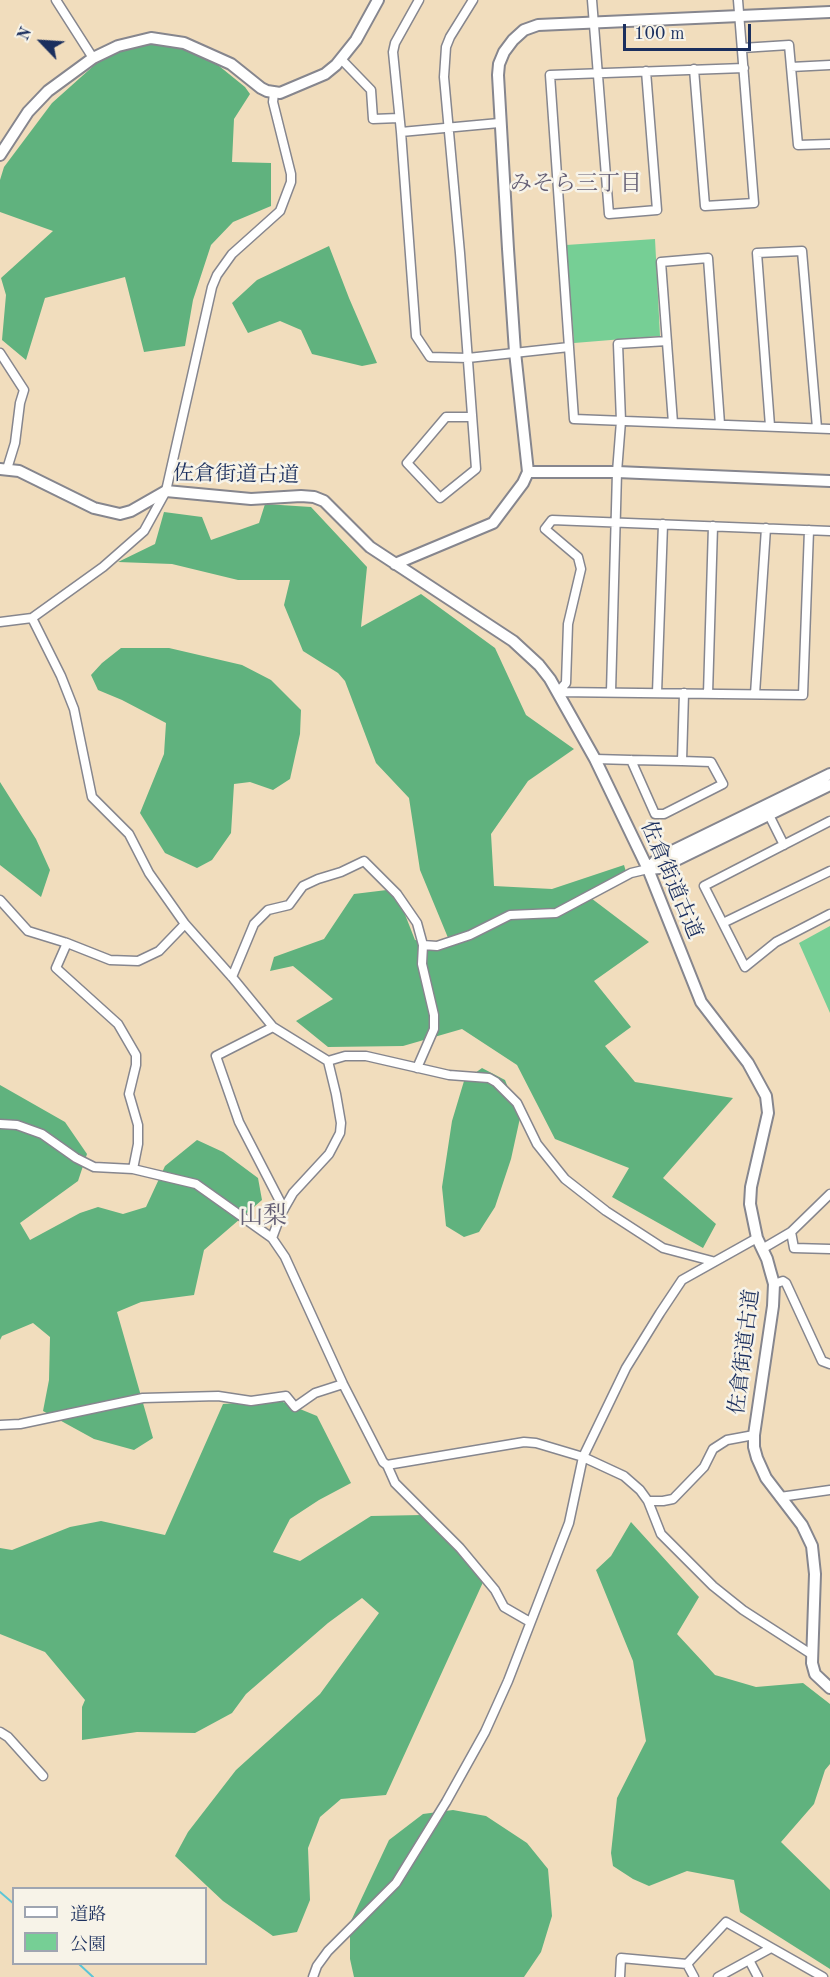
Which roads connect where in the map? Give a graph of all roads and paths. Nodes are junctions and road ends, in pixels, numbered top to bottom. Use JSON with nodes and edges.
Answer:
{"nodes":[{"id":1,"x":56,"y":0,"type":"edge"},
{"id":2,"x":378,"y":0,"type":"edge"},
{"id":3,"x":419,"y":0,"type":"edge"},
{"id":4,"x":592,"y":0,"type":"edge"},
{"id":5,"x":738,"y":0,"type":"edge"},
{"id":6,"x":471,"y":1,"type":"edge"},
{"id":7,"x":830,"y":12,"type":"edge"},
{"id":8,"x":740,"y":15,"type":"junction"},
{"id":9,"x":594,"y":23,"type":"junction"},
{"id":10,"x":742,"y":48,"type":"junction"},
{"id":11,"x":93,"y":58,"type":"junction"},
{"id":12,"x":341,"y":58,"type":"junction"},
{"id":13,"x":830,"y":65,"type":"edge"},
{"id":14,"x":791,"y":67,"type":"junction"},
{"id":15,"x":744,"y":68,"type":"junction"},
{"id":16,"x":694,"y":69,"type":"junction"},
{"id":17,"x":646,"y":71,"type":"junction"},
{"id":18,"x":597,"y":73,"type":"junction"},
{"id":19,"x":274,"y":93,"type":"junction"},
{"id":20,"x":399,"y":118,"type":"junction"},
{"id":21,"x":499,"y":123,"type":"junction"},
{"id":22,"x":448,"y":127,"type":"junction"},
{"id":23,"x":401,"y":132,"type":"junction"},
{"id":24,"x":830,"y":144,"type":"edge"},
{"id":25,"x":0,"y":155,"type":"edge"},
{"id":26,"x":667,"y":341,"type":"junction"},
{"id":27,"x":569,"y":347,"type":"junction"},
{"id":28,"x":515,"y":352,"type":"junction"},
{"id":29,"x":0,"y":353,"type":"edge"},
{"id":30,"x":468,"y":358,"type":"junction"},
{"id":31,"x":471,"y":417,"type":"junction"},
{"id":32,"x":621,"y":421,"type":"junction"},
{"id":33,"x":673,"y":423,"type":"junction"},
{"id":34,"x":720,"y":424,"type":"junction"},
{"id":35,"x":770,"y":426,"type":"junction"},
{"id":36,"x":817,"y":428,"type":"junction"},
{"id":37,"x":830,"y":429,"type":"edge"},
{"id":38,"x":4,"y":469,"type":"edge"},
{"id":39,"x":528,"y":472,"type":"junction"},
{"id":40,"x":617,"y":472,"type":"junction"},
{"id":41,"x":830,"y":481,"type":"edge"},
{"id":42,"x":166,"y":491,"type":"junction"},
{"id":43,"x":617,"y":522,"type":"junction"},
{"id":44,"x":663,"y":524,"type":"junction"},
{"id":45,"x":713,"y":526,"type":"junction"},
{"id":46,"x":766,"y":528,"type":"junction"},
{"id":47,"x":809,"y":530,"type":"junction"},
{"id":48,"x":830,"y":531,"type":"edge"},
{"id":49,"x":395,"y":564,"type":"junction"},
{"id":50,"x":32,"y":618,"type":"junction"},
{"id":51,"x":0,"y":622,"type":"edge"},
{"id":52,"x":558,"y":692,"type":"junction"},
{"id":53,"x":611,"y":692,"type":"junction"},
{"id":54,"x":657,"y":693,"type":"junction"},
{"id":55,"x":684,"y":693,"type":"junction"},
{"id":56,"x":708,"y":693,"type":"junction"},
{"id":57,"x":755,"y":694,"type":"junction"},
{"id":58,"x":595,"y":759,"type":"junction"},
{"id":59,"x":632,"y":760,"type":"junction"},
{"id":60,"x":682,"y":761,"type":"junction"},
{"id":61,"x":830,"y":774,"type":"edge"},
{"id":62,"x":830,"y":785,"type":"edge"},
{"id":63,"x":770,"y":815,"type":"junction"},
{"id":64,"x":830,"y":821,"type":"edge"},
{"id":65,"x":784,"y":845,"type":"junction"},
{"id":66,"x":648,"y":869,"type":"junction"},
{"id":67,"x":830,"y":872,"type":"edge"},
{"id":68,"x":0,"y":900,"type":"edge"},
{"id":69,"x":830,"y":914,"type":"edge"},
{"id":70,"x":723,"y":923,"type":"junction"},
{"id":71,"x":185,"y":924,"type":"junction"},
{"id":72,"x":67,"y":943,"type":"junction"},
{"id":73,"x":423,"y":945,"type":"junction"},
{"id":74,"x":232,"y":976,"type":"junction"},
{"id":75,"x":273,"y":1027,"type":"junction"},
{"id":76,"x":328,"y":1061,"type":"junction"},
{"id":77,"x":417,"y":1068,"type":"junction"},
{"id":78,"x":0,"y":1124,"type":"edge"},
{"id":79,"x":133,"y":1169,"type":"junction"},
{"id":80,"x":830,"y":1194,"type":"edge"},
{"id":81,"x":284,"y":1209,"type":"junction"},
{"id":82,"x":791,"y":1232,"type":"junction"},
{"id":83,"x":272,"y":1238,"type":"junction"},
{"id":84,"x":757,"y":1238,"type":"junction"},
{"id":85,"x":762,"y":1249,"type":"junction"},
{"id":86,"x":829,"y":1250,"type":"edge"},
{"id":87,"x":712,"y":1262,"type":"junction"},
{"id":88,"x":774,"y":1284,"type":"junction"},
{"id":89,"x":830,"y":1364,"type":"edge"},
{"id":90,"x":343,"y":1384,"type":"junction"},
{"id":91,"x":0,"y":1425,"type":"edge"},
{"id":92,"x":754,"y":1435,"type":"junction"},
{"id":93,"x":583,"y":1457,"type":"junction"},
{"id":94,"x":387,"y":1465,"type":"junction"},
{"id":95,"x":830,"y":1490,"type":"edge"},
{"id":96,"x":780,"y":1497,"type":"junction"},
{"id":97,"x":648,"y":1500,"type":"junction"},
{"id":98,"x":530,"y":1622,"type":"junction"},
{"id":99,"x":811,"y":1654,"type":"junction"},
{"id":100,"x":830,"y":1688,"type":"edge"},
{"id":101,"x":0,"y":1732,"type":"edge"},
{"id":102,"x":43,"y":1776,"type":"dead end"},
{"id":103,"x":771,"y":1948,"type":"junction"},
{"id":104,"x":749,"y":1960,"type":"junction"},
{"id":105,"x":687,"y":1964,"type":"junction"},
{"id":106,"x":313,"y":1977,"type":"edge"},
{"id":107,"x":620,"y":1977,"type":"edge"},
{"id":108,"x":694,"y":1977,"type":"edge"},
{"id":109,"x":718,"y":1977,"type":"edge"},
{"id":110,"x":758,"y":1977,"type":"edge"},
{"id":111,"x":821,"y":1977,"type":"edge"}],
"edges":[{"from":1,"to":11,"type":"street"},
{"from":2,"to":12,"type":"street"},
{"from":3,"to":20,"type":"street"},
{"from":4,"to":9,"type":"street"},
{"from":5,"to":8,"type":"street"},
{"from":6,"to":22,"type":"street"},
{"from":7,"to":8,"type":"street"},
{"from":8,"to":9,"type":"street"},
{"from":8,"to":10,"type":"street"},
{"from":9,"to":18,"type":"street"},
{"from":9,"to":21,"type":"street"},
{"from":10,"to":14,"type":"street"},
{"from":10,"to":15,"type":"street"},
{"from":11,"to":19,"type":"street"},
{"from":11,"to":25,"type":"street"},
{"from":12,"to":19,"type":"street"},
{"from":12,"to":20,"type":"street"},
{"from":13,"to":14,"type":"street"},
{"from":14,"to":24,"type":"street"},
{"from":15,"to":16,"type":"street"},
{"from":15,"to":16,"type":"street"},
{"from":16,"to":17,"type":"street"},
{"from":17,"to":18,"type":"street"},
{"from":17,"to":18,"type":"street"},
{"from":18,"to":27,"type":"street"},
{"from":19,"to":42,"type":"street"},
{"from":20,"to":23,"type":"street"},
{"from":21,"to":22,"type":"street"},
{"from":21,"to":28,"type":"street"},
{"from":22,"to":23,"type":"street"},
{"from":22,"to":30,"type":"street"},
{"from":23,"to":30,"type":"street"},
{"from":26,"to":32,"type":"street"},
{"from":26,"to":33,"type":"street"},
{"from":26,"to":34,"type":"street"},
{"from":27,"to":28,"type":"street"},
{"from":27,"to":32,"type":"street"},
{"from":28,"to":30,"type":"street"},
{"from":28,"to":39,"type":"street"},
{"from":29,"to":38,"type":"street"},
{"from":30,"to":31,"type":"street"},
{"from":31,"to":31,"type":"street"},
{"from":32,"to":33,"type":"street"},
{"from":32,"to":40,"type":"street"},
{"from":33,"to":34,"type":"street"},
{"from":34,"to":35,"type":"street"},
{"from":35,"to":36,"type":"street"},
{"from":35,"to":36,"type":"street"},
{"from":36,"to":37,"type":"street"},
{"from":38,"to":42,"type":"street","name":"佐倉街道古道"},
{"from":39,"to":40,"type":"street"},
{"from":39,"to":49,"type":"street"},
{"from":40,"to":41,"type":"street"},
{"from":40,"to":43,"type":"street"},
{"from":42,"to":49,"type":"street","name":"佐倉街道古道"},
{"from":42,"to":50,"type":"street"},
{"from":43,"to":44,"type":"street"},
{"from":43,"to":52,"type":"street"},
{"from":43,"to":53,"type":"street"},
{"from":44,"to":45,"type":"street"},
{"from":44,"to":54,"type":"street"},
{"from":45,"to":46,"type":"street"},
{"from":45,"to":56,"type":"street"},
{"from":46,"to":47,"type":"street"},
{"from":46,"to":57,"type":"street"},
{"from":47,"to":48,"type":"street"},
{"from":47,"to":57,"type":"street"},
{"from":49,"to":52,"type":"street","name":"佐倉街道古道"},
{"from":50,"to":51,"type":"street"},
{"from":50,"to":71,"type":"street"},
{"from":52,"to":53,"type":"street"},
{"from":52,"to":58,"type":"street","name":"佐倉街道古道"},
{"from":53,"to":54,"type":"street"},
{"from":54,"to":55,"type":"street"},
{"from":55,"to":56,"type":"street"},
{"from":55,"to":60,"type":"street"},
{"from":56,"to":57,"type":"street"},
{"from":58,"to":59,"type":"street"},
{"from":58,"to":66,"type":"street","name":"佐倉街道古道"},
{"from":59,"to":60,"type":"street"},
{"from":59,"to":60,"type":"street"},
{"from":61,"to":66,"type":"street"},
{"from":62,"to":63,"type":"street"},
{"from":63,"to":65,"type":"street"},
{"from":63,"to":66,"type":"street"},
{"from":64,"to":65,"type":"street"},
{"from":65,"to":70,"type":"street"},
{"from":66,"to":73,"type":"street"},
{"from":66,"to":84,"type":"street","name":"佐倉街道古道"},
{"from":67,"to":70,"type":"street"},
{"from":68,"to":72,"type":"street"},
{"from":69,"to":70,"type":"street"},
{"from":71,"to":72,"type":"street"},
{"from":71,"to":74,"type":"street"},
{"from":72,"to":79,"type":"street"},
{"from":73,"to":74,"type":"street"},
{"from":73,"to":77,"type":"street"},
{"from":74,"to":75,"type":"street"},
{"from":75,"to":76,"type":"street"},
{"from":75,"to":81,"type":"street"},
{"from":76,"to":77,"type":"street"},
{"from":76,"to":81,"type":"street"},
{"from":77,"to":87,"type":"street"},
{"from":78,"to":79,"type":"street"},
{"from":79,"to":83,"type":"street"},
{"from":80,"to":82,"type":"street"},
{"from":81,"to":83,"type":"street"},
{"from":82,"to":85,"type":"street"},
{"from":82,"to":86,"type":"street"},
{"from":83,"to":90,"type":"street"},
{"from":84,"to":85,"type":"street","name":"佐倉街道古道"},
{"from":84,"to":87,"type":"street"},
{"from":85,"to":88,"type":"street","name":"佐倉街道古道"},
{"from":87,"to":93,"type":"street"},
{"from":88,"to":89,"type":"street"},
{"from":88,"to":92,"type":"street","name":"佐倉街道古道"},
{"from":90,"to":91,"type":"street"},
{"from":90,"to":94,"type":"street"},
{"from":92,"to":96,"type":"street","name":"佐倉街道古道"},
{"from":92,"to":97,"type":"street"},
{"from":93,"to":94,"type":"street"},
{"from":93,"to":97,"type":"street"},
{"from":93,"to":98,"type":"street"},
{"from":94,"to":98,"type":"street"},
{"from":95,"to":96,"type":"street"},
{"from":96,"to":99,"type":"street","name":"佐倉街道古道"},
{"from":97,"to":99,"type":"street"},
{"from":98,"to":106,"type":"street"},
{"from":99,"to":100,"type":"street","name":"佐倉街道古道"},
{"from":101,"to":102,"type":"street"},
{"from":103,"to":104,"type":"street"},
{"from":103,"to":105,"type":"street"},
{"from":103,"to":111,"type":"street"},
{"from":104,"to":109,"type":"street"},
{"from":104,"to":110,"type":"street"},
{"from":105,"to":107,"type":"street"},
{"from":105,"to":108,"type":"street"}]}
